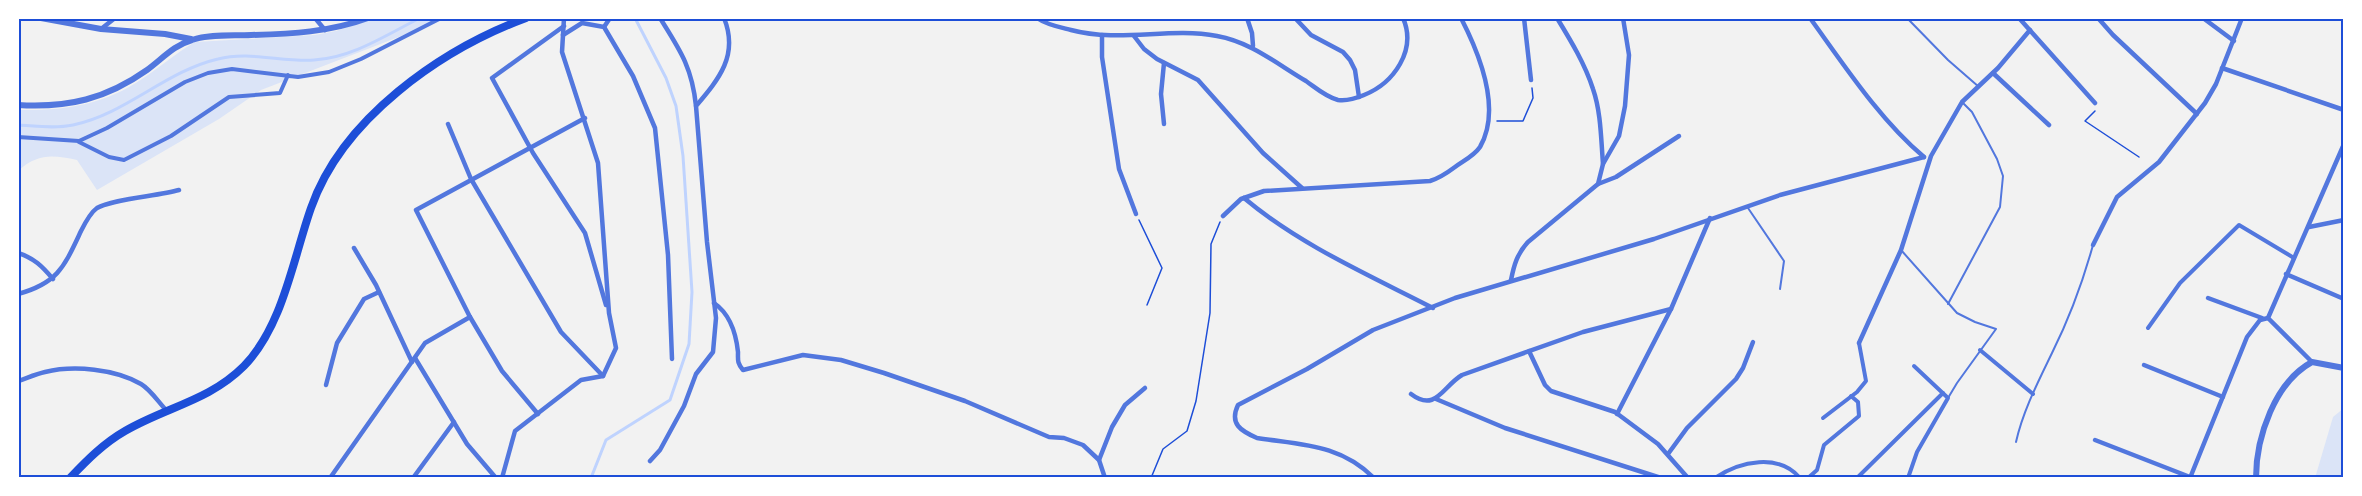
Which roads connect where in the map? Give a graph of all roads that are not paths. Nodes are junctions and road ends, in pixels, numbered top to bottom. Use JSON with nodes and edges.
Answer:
{"nodes":[{"id":1,"x":41,"y":18,"type":"edge"},
{"id":2,"x":115,"y":18,"type":"edge"},
{"id":3,"x":315,"y":18,"type":"edge"},
{"id":4,"x":368,"y":18,"type":"edge"},
{"id":5,"x":441,"y":18,"type":"edge"},
{"id":6,"x":526,"y":18,"type":"edge"},
{"id":7,"x":564,"y":18,"type":"edge"},
{"id":8,"x":610,"y":18,"type":"edge"},
{"id":9,"x":660,"y":18,"type":"edge"},
{"id":10,"x":724,"y":18,"type":"edge"},
{"id":11,"x":1037,"y":18,"type":"edge"},
{"id":12,"x":1247,"y":18,"type":"edge"},
{"id":13,"x":1296,"y":18,"type":"edge"},
{"id":14,"x":1403,"y":18,"type":"edge"},
{"id":15,"x":1461,"y":18,"type":"edge"},
{"id":16,"x":1524,"y":18,"type":"edge"},
{"id":17,"x":1557,"y":18,"type":"edge"},
{"id":18,"x":1623,"y":18,"type":"edge"},
{"id":19,"x":1810,"y":18,"type":"edge"},
{"id":20,"x":1907,"y":18,"type":"edge"},
{"id":21,"x":2019,"y":18,"type":"edge"},
{"id":22,"x":2098,"y":18,"type":"edge"},
{"id":23,"x":2204,"y":18,"type":"edge"},
{"id":24,"x":2242,"y":18,"type":"edge"},
{"id":25,"x":564,"y":26,"type":"junction"},
{"id":26,"x":604,"y":27,"type":"junction"},
{"id":27,"x":101,"y":29,"type":"junction"},
{"id":28,"x":326,"y":30,"type":"junction"},
{"id":29,"x":2030,"y":30,"type":"junction"},
{"id":30,"x":563,"y":35,"type":"junction"},
{"id":31,"x":1102,"y":35,"type":"junction"},
{"id":32,"x":1134,"y":36,"type":"junction"},
{"id":33,"x":192,"y":40,"type":"junction"},
{"id":34,"x":2234,"y":41,"type":"junction"},
{"id":35,"x":1253,"y":46,"type":"junction"},
{"id":36,"x":1164,"y":63,"type":"junction"},
{"id":37,"x":2222,"y":68,"type":"junction"},
{"id":38,"x":1993,"y":73,"type":"junction"},
{"id":39,"x":288,"y":75,"type":"junction"},
{"id":40,"x":1531,"y":80,"type":"road end"},
{"id":41,"x":1979,"y":87,"type":"junction"},
{"id":42,"x":1359,"y":97,"type":"junction"},
{"id":43,"x":1962,"y":102,"type":"junction"},
{"id":44,"x":2095,"y":103,"type":"road end"},
{"id":45,"x":18,"y":105,"type":"edge"},
{"id":46,"x":696,"y":106,"type":"junction"},
{"id":47,"x":2344,"y":110,"type":"edge"},
{"id":48,"x":2197,"y":114,"type":"junction"},
{"id":49,"x":585,"y":118,"type":"junction"},
{"id":50,"x":448,"y":124,"type":"dead end"},
{"id":51,"x":1164,"y":124,"type":"dead end"},
{"id":52,"x":2049,"y":125,"type":"dead end"},
{"id":53,"x":1679,"y":136,"type":"dead end"},
{"id":54,"x":18,"y":137,"type":"edge"},
{"id":55,"x":79,"y":141,"type":"junction"},
{"id":56,"x":2344,"y":146,"type":"edge"},
{"id":57,"x":530,"y":147,"type":"junction"},
{"id":58,"x":1931,"y":156,"type":"junction"},
{"id":59,"x":1924,"y":157,"type":"junction"},
{"id":60,"x":1603,"y":164,"type":"junction"},
{"id":61,"x":471,"y":179,"type":"junction"},
{"id":62,"x":1598,"y":184,"type":"junction"},
{"id":63,"x":1302,"y":188,"type":"junction"},
{"id":64,"x":179,"y":190,"type":"dead end"},
{"id":65,"x":1244,"y":198,"type":"junction"},
{"id":66,"x":1748,"y":207,"type":"junction"},
{"id":67,"x":1136,"y":214,"type":"road end"},
{"id":68,"x":1223,"y":216,"type":"road end"},
{"id":69,"x":1710,"y":218,"type":"junction"},
{"id":70,"x":2344,"y":220,"type":"edge"},
{"id":71,"x":2308,"y":227,"type":"junction"},
{"id":72,"x":2094,"y":245,"type":"joint"},
{"id":73,"x":354,"y":248,"type":"dead end"},
{"id":74,"x":1901,"y":250,"type":"junction"},
{"id":75,"x":18,"y":253,"type":"edge"},
{"id":76,"x":2294,"y":258,"type":"junction"},
{"id":77,"x":2286,"y":274,"type":"junction"},
{"id":78,"x":53,"y":279,"type":"junction"},
{"id":79,"x":1511,"y":280,"type":"junction"},
{"id":80,"x":1780,"y":289,"type":"dead end"},
{"id":81,"x":380,"y":292,"type":"junction"},
{"id":82,"x":18,"y":294,"type":"edge"},
{"id":83,"x":2208,"y":298,"type":"dead end"},
{"id":84,"x":2344,"y":299,"type":"edge"},
{"id":85,"x":714,"y":303,"type":"junction"},
{"id":86,"x":1948,"y":304,"type":"junction"},
{"id":87,"x":1433,"y":308,"type":"junction"},
{"id":88,"x":1671,"y":309,"type":"junction"},
{"id":89,"x":609,"y":313,"type":"junction"},
{"id":90,"x":470,"y":317,"type":"junction"},
{"id":91,"x":2265,"y":318,"type":"junction"},
{"id":92,"x":2148,"y":328,"type":"dead end"},
{"id":93,"x":1753,"y":342,"type":"dead end"},
{"id":94,"x":1859,"y":343,"type":"joint"},
{"id":95,"x":1980,"y":350,"type":"junction"},
{"id":96,"x":1529,"y":351,"type":"junction"},
{"id":97,"x":672,"y":359,"type":"dead end"},
{"id":98,"x":413,"y":360,"type":"junction"},
{"id":99,"x":2312,"y":362,"type":"junction"},
{"id":100,"x":2144,"y":365,"type":"dead end"},
{"id":101,"x":1914,"y":366,"type":"dead end"},
{"id":102,"x":2344,"y":368,"type":"edge"},
{"id":103,"x":603,"y":376,"type":"junction"},
{"id":104,"x":18,"y":381,"type":"edge"},
{"id":105,"x":326,"y":385,"type":"dead end"},
{"id":106,"x":1145,"y":388,"type":"dead end"},
{"id":107,"x":1943,"y":393,"type":"junction"},
{"id":108,"x":1411,"y":394,"type":"dead end"},
{"id":109,"x":2033,"y":394,"type":"junction"},
{"id":110,"x":1851,"y":396,"type":"junction"},
{"id":111,"x":2223,"y":397,"type":"junction"},
{"id":112,"x":1948,"y":398,"type":"junction"},
{"id":113,"x":1436,"y":399,"type":"junction"},
{"id":114,"x":167,"y":411,"type":"junction"},
{"id":115,"x":538,"y":414,"type":"junction"},
{"id":116,"x":1617,"y":414,"type":"junction"},
{"id":117,"x":1823,"y":418,"type":"dead end"},
{"id":118,"x":454,"y":422,"type":"junction"},
{"id":119,"x":2095,"y":440,"type":"dead end"},
{"id":120,"x":2016,"y":442,"type":"dead end"},
{"id":121,"x":1668,"y":454,"type":"junction"},
{"id":122,"x":1099,"y":460,"type":"junction"},
{"id":123,"x":650,"y":461,"type":"dead end"},
{"id":124,"x":2190,"y":477,"type":"edge"},
{"id":125,"x":70,"y":478,"type":"edge"},
{"id":126,"x":330,"y":478,"type":"edge"},
{"id":127,"x":413,"y":478,"type":"edge"},
{"id":128,"x":496,"y":478,"type":"edge"},
{"id":129,"x":502,"y":478,"type":"edge"},
{"id":130,"x":1105,"y":478,"type":"edge"},
{"id":131,"x":1374,"y":478,"type":"edge"},
{"id":132,"x":1661,"y":478,"type":"edge"},
{"id":133,"x":1688,"y":478,"type":"edge"},
{"id":134,"x":1715,"y":478,"type":"edge"},
{"id":135,"x":1800,"y":478,"type":"edge"},
{"id":136,"x":1808,"y":478,"type":"edge"},
{"id":137,"x":1857,"y":478,"type":"edge"},
{"id":138,"x":1908,"y":478,"type":"edge"},
{"id":139,"x":2256,"y":478,"type":"edge"}],
"edges":[{"from":1,"to":27,"type":"street"},
{"from":2,"to":27,"type":"street"},
{"from":3,"to":28,"type":"street"},
{"from":4,"to":28,"type":"street"},
{"from":5,"to":39,"type":"street"},
{"from":6,"to":114,"type":"main road"},
{"from":7,"to":25,"type":"street"},
{"from":8,"to":26,"type":"street"},
{"from":9,"to":46,"type":"street"},
{"from":10,"to":46,"type":"street"},
{"from":11,"to":31,"type":"street"},
{"from":12,"to":35,"type":"street"},
{"from":13,"to":42,"type":"street"},
{"from":14,"to":42,"type":"street"},
{"from":15,"to":63,"type":"street"},
{"from":16,"to":40,"type":"street"},
{"from":17,"to":60,"type":"street"},
{"from":18,"to":60,"type":"street"},
{"from":19,"to":59,"type":"street"},
{"from":20,"to":41,"type":"lane"},
{"from":21,"to":29,"type":"street"},
{"from":22,"to":48,"type":"street"},
{"from":23,"to":34,"type":"street"},
{"from":24,"to":34,"type":"street"},
{"from":25,"to":30,"type":"street"},
{"from":25,"to":57,"type":"street"},
{"from":26,"to":30,"type":"street"},
{"from":26,"to":97,"type":"street"},
{"from":27,"to":33,"type":"street"},
{"from":28,"to":33,"type":"street"},
{"from":29,"to":38,"type":"street"},
{"from":29,"to":44,"type":"street"},
{"from":30,"to":49,"type":"street"},
{"from":31,"to":32,"type":"street"},
{"from":31,"to":67,"type":"street"},
{"from":32,"to":35,"type":"street"},
{"from":32,"to":36,"type":"street"},
{"from":33,"to":45,"type":"street"},
{"from":34,"to":37,"type":"street"},
{"from":35,"to":42,"type":"street"},
{"from":36,"to":51,"type":"street"},
{"from":36,"to":63,"type":"street"},
{"from":37,"to":47,"type":"street"},
{"from":37,"to":48,"type":"street"},
{"from":38,"to":41,"type":"street"},
{"from":38,"to":52,"type":"street"},
{"from":39,"to":55,"type":"street"},
{"from":39,"to":55,"type":"street"},
{"from":41,"to":43,"type":"street"},
{"from":43,"to":58,"type":"street"},
{"from":43,"to":86,"type":"lane"},
{"from":46,"to":85,"type":"street"},
{"from":48,"to":72,"type":"street"},
{"from":49,"to":57,"type":"street"},
{"from":49,"to":89,"type":"street"},
{"from":50,"to":61,"type":"street"},
{"from":53,"to":62,"type":"street"},
{"from":54,"to":55,"type":"street"},
{"from":56,"to":71,"type":"street"},
{"from":57,"to":61,"type":"street"},
{"from":57,"to":89,"type":"street"},
{"from":58,"to":59,"type":"street"},
{"from":58,"to":74,"type":"street"},
{"from":59,"to":66,"type":"street"},
{"from":60,"to":62,"type":"street"},
{"from":61,"to":90,"type":"street"},
{"from":61,"to":103,"type":"street"},
{"from":62,"to":79,"type":"street"},
{"from":63,"to":65,"type":"street"},
{"from":64,"to":78,"type":"street"},
{"from":65,"to":68,"type":"street"},
{"from":65,"to":87,"type":"street"},
{"from":66,"to":69,"type":"street"},
{"from":66,"to":80,"type":"lane"},
{"from":69,"to":79,"type":"street"},
{"from":69,"to":88,"type":"street"},
{"from":70,"to":71,"type":"street"},
{"from":71,"to":76,"type":"street"},
{"from":72,"to":109,"type":"lane"},
{"from":73,"to":81,"type":"street"},
{"from":74,"to":86,"type":"lane"},
{"from":74,"to":94,"type":"street"},
{"from":75,"to":78,"type":"street"},
{"from":76,"to":77,"type":"street"},
{"from":76,"to":92,"type":"street"},
{"from":77,"to":84,"type":"street"},
{"from":77,"to":91,"type":"street"},
{"from":78,"to":82,"type":"street"},
{"from":79,"to":87,"type":"street"},
{"from":81,"to":98,"type":"street"},
{"from":81,"to":105,"type":"street"},
{"from":83,"to":91,"type":"street"},
{"from":85,"to":122,"type":"street"},
{"from":85,"to":123,"type":"street"},
{"from":86,"to":95,"type":"lane"},
{"from":87,"to":131,"type":"street"},
{"from":88,"to":96,"type":"street"},
{"from":88,"to":116,"type":"street"},
{"from":89,"to":103,"type":"street"},
{"from":90,"to":98,"type":"street"},
{"from":90,"to":115,"type":"street"},
{"from":91,"to":99,"type":"street"},
{"from":91,"to":111,"type":"street"},
{"from":93,"to":121,"type":"street"},
{"from":94,"to":110,"type":"street"},
{"from":95,"to":109,"type":"street"},
{"from":95,"to":112,"type":"lane"},
{"from":96,"to":113,"type":"street"},
{"from":96,"to":116,"type":"street"},
{"from":98,"to":118,"type":"street"},
{"from":98,"to":126,"type":"street"},
{"from":99,"to":102,"type":"street"},
{"from":99,"to":139,"type":"street"},
{"from":100,"to":111,"type":"street"},
{"from":101,"to":107,"type":"street"},
{"from":103,"to":115,"type":"street"},
{"from":104,"to":114,"type":"street"},
{"from":106,"to":122,"type":"street"},
{"from":107,"to":112,"type":"street"},
{"from":107,"to":137,"type":"street"},
{"from":108,"to":113,"type":"street"},
{"from":109,"to":120,"type":"lane"},
{"from":110,"to":117,"type":"street"},
{"from":110,"to":136,"type":"street"},
{"from":111,"to":124,"type":"street"},
{"from":112,"to":138,"type":"street"},
{"from":113,"to":132,"type":"street"},
{"from":114,"to":125,"type":"main road"},
{"from":115,"to":129,"type":"street"},
{"from":116,"to":121,"type":"street"},
{"from":118,"to":127,"type":"street"},
{"from":118,"to":128,"type":"street"},
{"from":119,"to":124,"type":"street"},
{"from":121,"to":133,"type":"street"},
{"from":122,"to":130,"type":"street"},
{"from":134,"to":135,"type":"street"}]}
